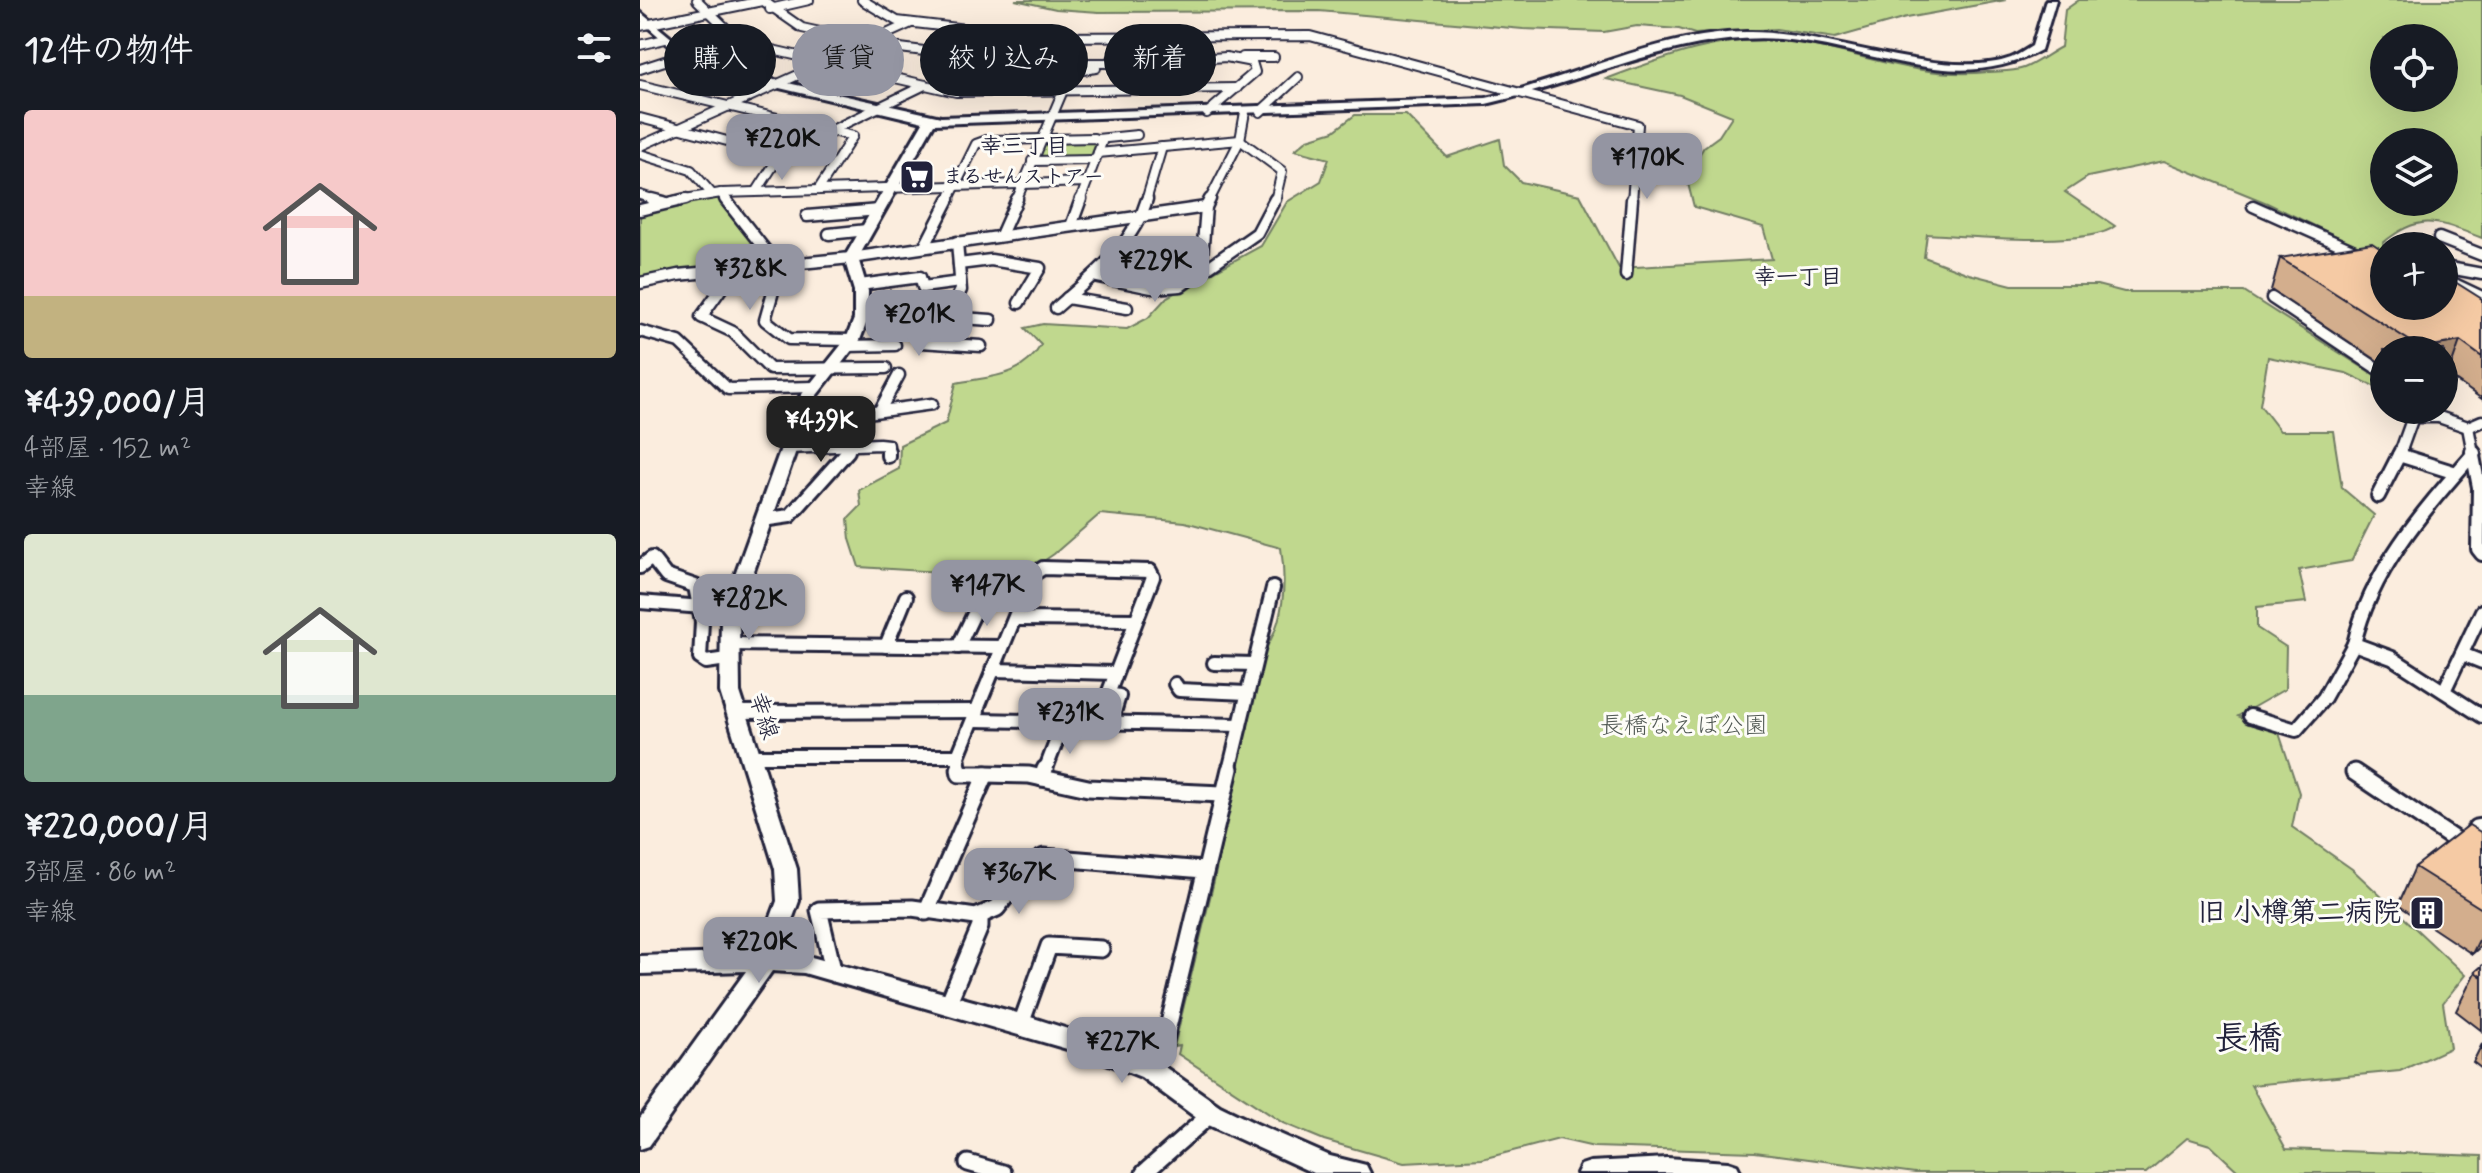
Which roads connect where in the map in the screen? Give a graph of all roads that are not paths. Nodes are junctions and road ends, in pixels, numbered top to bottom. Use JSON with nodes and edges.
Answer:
{"nodes":[{"id":1,"x":697,"y":0,"type":"edge"},
{"id":2,"x":762,"y":0,"type":"edge"},
{"id":3,"x":809,"y":0,"type":"edge"},
{"id":4,"x":862,"y":0,"type":"edge"},
{"id":5,"x":2051,"y":0,"type":"edge"},
{"id":6,"x":770,"y":9,"type":"junction"},
{"id":7,"x":707,"y":12,"type":"junction"},
{"id":8,"x":643,"y":22,"type":"edge"},
{"id":9,"x":912,"y":23,"type":"junction"},
{"id":10,"x":795,"y":24,"type":"edge"},
{"id":11,"x":904,"y":27,"type":"edge"},
{"id":12,"x":1104,"y":37,"type":"edge"},
{"id":13,"x":1216,"y":37,"type":"edge"},
{"id":14,"x":664,"y":38,"type":"edge"},
{"id":15,"x":664,"y":39,"type":"edge"},
{"id":16,"x":640,"y":45,"type":"edge"},
{"id":17,"x":904,"y":48,"type":"edge"},
{"id":18,"x":792,"y":53,"type":"edge"},
{"id":19,"x":1240,"y":57,"type":"junction"},
{"id":20,"x":1274,"y":57,"type":"dead end"},
{"id":21,"x":1216,"y":58,"type":"edge"},
{"id":22,"x":664,"y":61,"type":"edge"},
{"id":23,"x":1104,"y":63,"type":"joint"},
{"id":24,"x":640,"y":69,"type":"edge"},
{"id":25,"x":1088,"y":70,"type":"edge"},
{"id":26,"x":1298,"y":77,"type":"dead end"},
{"id":27,"x":640,"y":85,"type":"edge"},
{"id":28,"x":776,"y":85,"type":"edge"},
{"id":29,"x":920,"y":87,"type":"edge"},
{"id":30,"x":1237,"y":88,"type":"junction"},
{"id":31,"x":1216,"y":89,"type":"edge"},
{"id":32,"x":744,"y":96,"type":"edge"},
{"id":33,"x":1060,"y":96,"type":"edge"},
{"id":34,"x":1518,"y":96,"type":"junction"},
{"id":35,"x":724,"y":105,"type":"junction"},
{"id":36,"x":876,"y":109,"type":"junction"},
{"id":37,"x":1245,"y":112,"type":"junction"},
{"id":38,"x":1260,"y":112,"type":"junction"},
{"id":39,"x":1207,"y":113,"type":"junction"},
{"id":40,"x":640,"y":118,"type":"edge"},
{"id":41,"x":1049,"y":118,"type":"junction"},
{"id":42,"x":930,"y":121,"type":"junction"},
{"id":43,"x":675,"y":127,"type":"junction"},
{"id":44,"x":830,"y":131,"type":"junction"},
{"id":45,"x":1137,"y":135,"type":"dead end"},
{"id":46,"x":640,"y":139,"type":"edge"},
{"id":47,"x":1041,"y":139,"type":"junction"},
{"id":48,"x":1097,"y":139,"type":"junction"},
{"id":49,"x":1240,"y":140,"type":"junction"},
{"id":50,"x":640,"y":146,"type":"edge"},
{"id":51,"x":1162,"y":147,"type":"junction"},
{"id":52,"x":640,"y":154,"type":"edge"},
{"id":53,"x":780,"y":155,"type":"junction"},
{"id":54,"x":1096,"y":157,"type":"junction"},
{"id":55,"x":1032,"y":161,"type":"junction"},
{"id":56,"x":1087,"y":182,"type":"junction"},
{"id":57,"x":1023,"y":184,"type":"junction"},
{"id":58,"x":954,"y":186,"type":"junction"},
{"id":59,"x":891,"y":188,"type":"junction"},
{"id":60,"x":818,"y":190,"type":"junction"},
{"id":61,"x":757,"y":191,"type":"junction"},
{"id":62,"x":716,"y":194,"type":"junction"},
{"id":63,"x":640,"y":195,"type":"edge"},
{"id":64,"x":664,"y":202,"type":"junction"},
{"id":65,"x":2253,"y":206,"type":"dead end"},
{"id":66,"x":1206,"y":207,"type":"junction"},
{"id":67,"x":640,"y":210,"type":"edge"},
{"id":68,"x":879,"y":210,"type":"junction"},
{"id":69,"x":807,"y":216,"type":"dead end"},
{"id":70,"x":1142,"y":216,"type":"junction"},
{"id":71,"x":1071,"y":226,"type":"junction"},
{"id":72,"x":867,"y":230,"type":"junction"},
{"id":73,"x":829,"y":234,"type":"dead end"},
{"id":74,"x":1001,"y":235,"type":"junction"},
{"id":75,"x":957,"y":242,"type":"junction"},
{"id":76,"x":925,"y":246,"type":"junction"},
{"id":77,"x":2458,"y":246,"type":"edge"},
{"id":78,"x":2482,"y":255,"type":"edge"},
{"id":79,"x":851,"y":258,"type":"junction"},
{"id":80,"x":2370,"y":258,"type":"edge"},
{"id":81,"x":959,"y":264,"type":"junction"},
{"id":82,"x":777,"y":265,"type":"junction"},
{"id":83,"x":735,"y":269,"type":"junction"},
{"id":84,"x":1201,"y":270,"type":"junction"},
{"id":85,"x":2458,"y":270,"type":"edge"},
{"id":86,"x":2482,"y":274,"type":"edge"},
{"id":87,"x":1626,"y":275,"type":"dead end"},
{"id":88,"x":1093,"y":276,"type":"junction"},
{"id":89,"x":960,"y":282,"type":"junction"},
{"id":90,"x":640,"y":283,"type":"edge"},
{"id":91,"x":860,"y":285,"type":"junction"},
{"id":92,"x":2458,"y":287,"type":"edge"},
{"id":93,"x":2458,"y":291,"type":"edge"},
{"id":94,"x":1067,"y":298,"type":"junction"},
{"id":95,"x":2272,"y":298,"type":"dead end"},
{"id":96,"x":2482,"y":300,"type":"edge"},
{"id":97,"x":1019,"y":303,"type":"dead end"},
{"id":98,"x":1056,"y":308,"type":"dead end"},
{"id":99,"x":1127,"y":308,"type":"dead end"},
{"id":100,"x":934,"y":316,"type":"junction"},
{"id":101,"x":947,"y":317,"type":"junction"},
{"id":102,"x":861,"y":319,"type":"junction"},
{"id":103,"x":991,"y":320,"type":"dead end"},
{"id":104,"x":640,"y":331,"type":"edge"},
{"id":105,"x":850,"y":343,"type":"junction"},
{"id":106,"x":895,"y":345,"type":"dead end"},
{"id":107,"x":981,"y":346,"type":"dead end"},
{"id":108,"x":2370,"y":363,"type":"edge"},
{"id":109,"x":886,"y":368,"type":"dead end"},
{"id":110,"x":828,"y":370,"type":"junction"},
{"id":111,"x":899,"y":375,"type":"dead end"},
{"id":112,"x":814,"y":387,"type":"junction"},
{"id":113,"x":932,"y":404,"type":"dead end"},
{"id":114,"x":880,"y":410,"type":"junction"},
{"id":115,"x":2482,"y":421,"type":"edge"},
{"id":116,"x":2410,"y":424,"type":"edge"},
{"id":117,"x":2458,"y":424,"type":"edge"},
{"id":118,"x":2468,"y":427,"type":"junction"},
{"id":119,"x":851,"y":447,"type":"junction"},
{"id":120,"x":789,"y":448,"type":"junction"},
{"id":121,"x":2474,"y":453,"type":"junction"},
{"id":122,"x":2399,"y":455,"type":"junction"},
{"id":123,"x":888,"y":456,"type":"dead end"},
{"id":124,"x":2456,"y":473,"type":"junction"},
{"id":125,"x":2378,"y":496,"type":"dead end"},
{"id":126,"x":762,"y":520,"type":"junction"},
{"id":127,"x":2482,"y":554,"type":"edge"},
{"id":128,"x":640,"y":567,"type":"edge"},
{"id":129,"x":1273,"y":588,"type":"dead end"},
{"id":130,"x":983,"y":595,"type":"dead end"},
{"id":131,"x":906,"y":597,"type":"dead end"},
{"id":132,"x":640,"y":602,"type":"edge"},
{"id":133,"x":702,"y":607,"type":"junction"},
{"id":134,"x":2482,"y":611,"type":"edge"},
{"id":135,"x":1017,"y":619,"type":"junction"},
{"id":136,"x":1136,"y":620,"type":"junction"},
{"id":137,"x":2354,"y":644,"type":"junction"},
{"id":138,"x":886,"y":646,"type":"junction"},
{"id":139,"x":958,"y":647,"type":"junction"},
{"id":140,"x":1002,"y":647,"type":"junction"},
{"id":141,"x":727,"y":651,"type":"junction"},
{"id":142,"x":2462,"y":654,"type":"junction"},
{"id":143,"x":2482,"y":662,"type":"edge"},
{"id":144,"x":1214,"y":663,"type":"dead end"},
{"id":145,"x":1254,"y":664,"type":"junction"},
{"id":146,"x":992,"y":670,"type":"junction"},
{"id":147,"x":1115,"y":673,"type":"junction"},
{"id":148,"x":1175,"y":684,"type":"dead end"},
{"id":149,"x":2444,"y":691,"type":"junction"},
{"id":150,"x":1247,"y":693,"type":"junction"},
{"id":151,"x":736,"y":712,"type":"junction"},
{"id":152,"x":977,"y":716,"type":"junction"},
{"id":153,"x":2250,"y":716,"type":"dead end"},
{"id":154,"x":2482,"y":716,"type":"edge"},
{"id":155,"x":1064,"y":721,"type":"junction"},
{"id":156,"x":1111,"y":722,"type":"junction"},
{"id":157,"x":1240,"y":725,"type":"junction"},
{"id":158,"x":751,"y":756,"type":"junction"},
{"id":159,"x":958,"y":756,"type":"junction"},
{"id":160,"x":2354,"y":772,"type":"dead end"},
{"id":161,"x":986,"y":774,"type":"junction"},
{"id":162,"x":1042,"y":778,"type":"junction"},
{"id":163,"x":1222,"y":794,"type":"junction"},
{"id":164,"x":2482,"y":827,"type":"edge"},
{"id":165,"x":2477,"y":855,"type":"edge"},
{"id":166,"x":1204,"y":870,"type":"junction"},
{"id":167,"x":926,"y":912,"type":"junction"},
{"id":168,"x":980,"y":916,"type":"junction"},
{"id":169,"x":1101,"y":949,"type":"dead end"},
{"id":170,"x":766,"y":961,"type":"junction"},
{"id":171,"x":640,"y":965,"type":"edge"},
{"id":172,"x":834,"y":974,"type":"junction"},
{"id":173,"x":948,"y":1004,"type":"junction"},
{"id":174,"x":1021,"y":1024,"type":"junction"},
{"id":175,"x":1150,"y":1070,"type":"junction"},
{"id":176,"x":1211,"y":1114,"type":"junction"},
{"id":177,"x":640,"y":1138,"type":"edge"},
{"id":178,"x":968,"y":1163,"type":"dead end"},
{"id":179,"x":1003,"y":1173,"type":"edge"},
{"id":180,"x":1144,"y":1173,"type":"edge"},
{"id":181,"x":1357,"y":1173,"type":"edge"},
{"id":182,"x":1590,"y":1173,"type":"edge"},
{"id":183,"x":1728,"y":1173,"type":"edge"}],
"edges":[{"from":1,"to":7,"type":"street"},
{"from":2,"to":6,"type":"street"},
{"from":2,"to":7,"type":"street"},
{"from":3,"to":6,"type":"street"},
{"from":4,"to":9,"type":"street"},
{"from":5,"to":34,"type":"street"},
{"from":6,"to":10,"type":"street"},
{"from":7,"to":8,"type":"street"},
{"from":7,"to":18,"type":"street"},
{"from":8,"to":14,"type":"street"},
{"from":9,"to":11,"type":"street"},
{"from":9,"to":12,"type":"street"},
{"from":13,"to":34,"type":"street"},
{"from":15,"to":16,"type":"street"},
{"from":17,"to":23,"type":"street"},
{"from":19,"to":20,"type":"street"},
{"from":19,"to":21,"type":"street"},
{"from":19,"to":30,"type":"street"},
{"from":22,"to":24,"type":"street"},
{"from":23,"to":25,"type":"street"},
{"from":26,"to":38,"type":"street"},
{"from":27,"to":35,"type":"street"},
{"from":28,"to":36,"type":"street"},
{"from":29,"to":36,"type":"street"},
{"from":30,"to":31,"type":"street"},
{"from":30,"to":39,"type":"street"},
{"from":32,"to":35,"type":"street"},
{"from":33,"to":41,"type":"street"},
{"from":34,"to":38,"type":"street"},
{"from":34,"to":87,"type":"street"},
{"from":35,"to":43,"type":"street"},
{"from":35,"to":44,"type":"street"},
{"from":36,"to":42,"type":"street"},
{"from":36,"to":44,"type":"street"},
{"from":37,"to":38,"type":"street"},
{"from":37,"to":39,"type":"street"},
{"from":37,"to":49,"type":"street"},
{"from":39,"to":41,"type":"street"},
{"from":40,"to":43,"type":"street"},
{"from":41,"to":42,"type":"street"},
{"from":41,"to":47,"type":"street"},
{"from":42,"to":59,"type":"street"},
{"from":43,"to":46,"type":"street"},
{"from":43,"to":50,"type":"street"},
{"from":43,"to":53,"type":"street"},
{"from":44,"to":53,"type":"street"},
{"from":44,"to":60,"type":"street"},
{"from":45,"to":48,"type":"street"},
{"from":47,"to":48,"type":"street"},
{"from":47,"to":55,"type":"street"},
{"from":47,"to":58,"type":"street"},
{"from":48,"to":54,"type":"street"},
{"from":49,"to":51,"type":"street"},
{"from":49,"to":66,"type":"street"},
{"from":49,"to":84,"type":"street"},
{"from":51,"to":54,"type":"street"},
{"from":51,"to":70,"type":"street"},
{"from":52,"to":62,"type":"street"},
{"from":53,"to":61,"type":"street"},
{"from":54,"to":55,"type":"street"},
{"from":54,"to":56,"type":"street"},
{"from":55,"to":57,"type":"street"},
{"from":56,"to":57,"type":"street"},
{"from":56,"to":71,"type":"street"},
{"from":57,"to":58,"type":"street"},
{"from":57,"to":74,"type":"street"},
{"from":58,"to":59,"type":"street"},
{"from":58,"to":76,"type":"street"},
{"from":59,"to":60,"type":"street"},
{"from":59,"to":68,"type":"street"},
{"from":60,"to":61,"type":"street"},
{"from":61,"to":62,"type":"street"},
{"from":62,"to":64,"type":"street"},
{"from":62,"to":82,"type":"street"},
{"from":63,"to":64,"type":"street"},
{"from":64,"to":67,"type":"street"},
{"from":65,"to":80,"type":"street"},
{"from":66,"to":70,"type":"street"},
{"from":66,"to":84,"type":"street"},
{"from":68,"to":69,"type":"street"},
{"from":68,"to":72,"type":"street"},
{"from":70,"to":71,"type":"street"},
{"from":70,"to":88,"type":"street"},
{"from":71,"to":74,"type":"street"},
{"from":72,"to":73,"type":"street"},
{"from":72,"to":79,"type":"street"},
{"from":74,"to":75,"type":"street"},
{"from":75,"to":76,"type":"street"},
{"from":75,"to":81,"type":"street"},
{"from":76,"to":79,"type":"street"},
{"from":77,"to":78,"type":"street"},
{"from":79,"to":82,"type":"street"},
{"from":79,"to":91,"type":"street","name":"幸線"},
{"from":81,"to":89,"type":"street"},
{"from":81,"to":97,"type":"street"},
{"from":82,"to":83,"type":"street"},
{"from":82,"to":105,"type":"street"},
{"from":83,"to":90,"type":"street"},
{"from":83,"to":110,"type":"street"},
{"from":84,"to":88,"type":"street"},
{"from":85,"to":86,"type":"street"},
{"from":88,"to":94,"type":"street"},
{"from":89,"to":91,"type":"street"},
{"from":89,"to":101,"type":"street"},
{"from":91,"to":102,"type":"street","name":"幸線"},
{"from":92,"to":96,"type":"street"},
{"from":93,"to":96,"type":"street"},
{"from":94,"to":98,"type":"street"},
{"from":94,"to":99,"type":"street"},
{"from":95,"to":108,"type":"street"},
{"from":100,"to":101,"type":"street"},
{"from":100,"to":102,"type":"street"},
{"from":100,"to":107,"type":"street"},
{"from":101,"to":103,"type":"street"},
{"from":102,"to":105,"type":"street","name":"幸線"},
{"from":104,"to":112,"type":"street"},
{"from":105,"to":106,"type":"street"},
{"from":105,"to":110,"type":"street","name":"幸線"},
{"from":109,"to":110,"type":"street"},
{"from":110,"to":112,"type":"street","name":"幸線"},
{"from":111,"to":114,"type":"street"},
{"from":112,"to":120,"type":"street","name":"幸線"},
{"from":113,"to":114,"type":"street"},
{"from":114,"to":119,"type":"street"},
{"from":115,"to":118,"type":"street"},
{"from":116,"to":122,"type":"street"},
{"from":117,"to":118,"type":"street"},
{"from":118,"to":121,"type":"street"},
{"from":119,"to":120,"type":"street"},
{"from":119,"to":123,"type":"street"},
{"from":119,"to":126,"type":"street"},
{"from":120,"to":126,"type":"street","name":"幸線"},
{"from":121,"to":124,"type":"street"},
{"from":121,"to":127,"type":"street"},
{"from":122,"to":124,"type":"street"},
{"from":122,"to":125,"type":"street"},
{"from":124,"to":137,"type":"street"},
{"from":126,"to":141,"type":"street","name":"幸線"},
{"from":128,"to":133,"type":"street"},
{"from":129,"to":145,"type":"street"},
{"from":130,"to":139,"type":"street"},
{"from":131,"to":138,"type":"street"},
{"from":132,"to":133,"type":"street"},
{"from":133,"to":141,"type":"street"},
{"from":134,"to":142,"type":"street"},
{"from":135,"to":136,"type":"street"},
{"from":135,"to":136,"type":"street"},
{"from":135,"to":140,"type":"street"},
{"from":136,"to":147,"type":"street"},
{"from":137,"to":149,"type":"street"},
{"from":137,"to":153,"type":"street"},
{"from":138,"to":139,"type":"street"},
{"from":138,"to":141,"type":"street"},
{"from":139,"to":140,"type":"street"},
{"from":140,"to":146,"type":"street"},
{"from":141,"to":151,"type":"street","name":"幸線"},
{"from":142,"to":143,"type":"street"},
{"from":142,"to":149,"type":"street"},
{"from":144,"to":145,"type":"street"},
{"from":145,"to":150,"type":"street"},
{"from":146,"to":147,"type":"street"},
{"from":146,"to":152,"type":"street"},
{"from":147,"to":156,"type":"street"},
{"from":148,"to":150,"type":"street"},
{"from":149,"to":154,"type":"street"},
{"from":150,"to":157,"type":"street"},
{"from":151,"to":152,"type":"street"},
{"from":151,"to":158,"type":"street","name":"幸線"},
{"from":152,"to":155,"type":"street"},
{"from":152,"to":159,"type":"street"},
{"from":155,"to":156,"type":"street"},
{"from":155,"to":162,"type":"street"},
{"from":156,"to":157,"type":"street"},
{"from":157,"to":163,"type":"street"},
{"from":158,"to":159,"type":"street"},
{"from":158,"to":170,"type":"street","name":"幸線"},
{"from":159,"to":161,"type":"street"},
{"from":160,"to":165,"type":"street"},
{"from":161,"to":162,"type":"street"},
{"from":161,"to":167,"type":"street"},
{"from":162,"to":163,"type":"street"},
{"from":163,"to":166,"type":"street"},
{"from":164,"to":165,"type":"street"},
{"from":166,"to":168,"type":"street"},
{"from":166,"to":175,"type":"street"},
{"from":167,"to":168,"type":"street"},
{"from":167,"to":172,"type":"street"},
{"from":168,"to":173,"type":"street"},
{"from":169,"to":174,"type":"street"},
{"from":170,"to":171,"type":"street"},
{"from":170,"to":172,"type":"street"},
{"from":170,"to":177,"type":"street","name":"幸線"},
{"from":172,"to":173,"type":"street"},
{"from":173,"to":174,"type":"street"},
{"from":174,"to":175,"type":"street"},
{"from":175,"to":176,"type":"street"},
{"from":176,"to":180,"type":"street"},
{"from":176,"to":181,"type":"street"},
{"from":178,"to":179,"type":"street"},
{"from":182,"to":183,"type":"street"}]}
